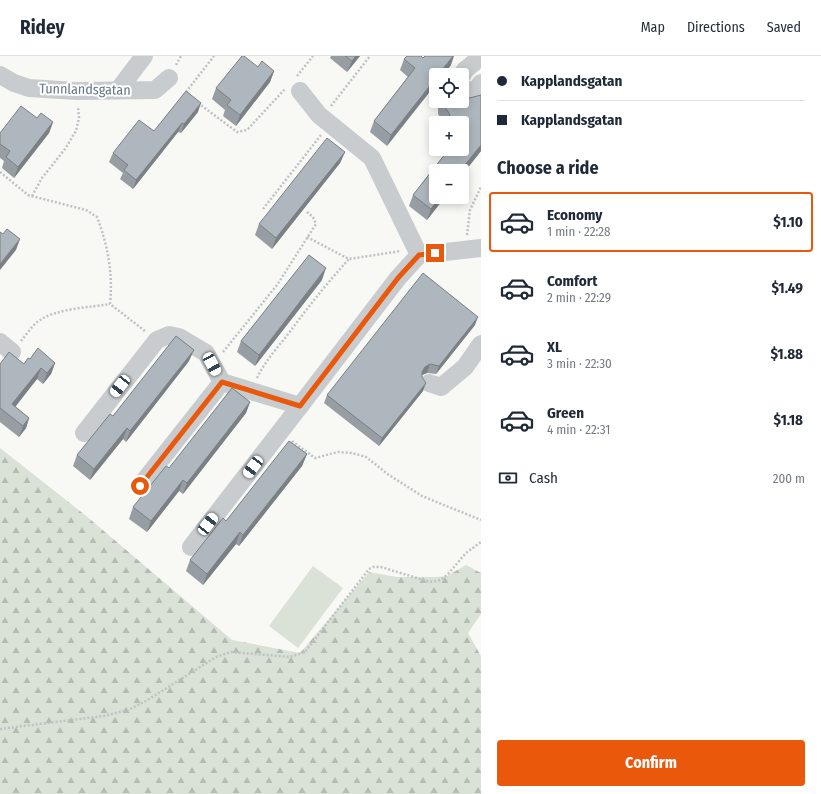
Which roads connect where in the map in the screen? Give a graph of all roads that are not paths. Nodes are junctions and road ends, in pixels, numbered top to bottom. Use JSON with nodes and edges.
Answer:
{"nodes":[{"id":1,"x":144,"y":56,"type":"edge"},
{"id":2,"x":481,"y":57,"type":"edge"},
{"id":3,"x":467,"y":68,"type":"edge"},
{"id":4,"x":0,"y":75,"type":"edge"},
{"id":5,"x":169,"y":78,"type":"road end"},
{"id":6,"x":481,"y":83,"type":"edge"},
{"id":7,"x":119,"y":89,"type":"junction"},
{"id":8,"x":293,"y":90,"type":"road end"},
{"id":9,"x":469,"y":91,"type":"edge"},
{"id":10,"x":474,"y":249,"type":"edge"},
{"id":11,"x":417,"y":252,"type":"junction"},
{"id":12,"x":481,"y":344,"type":"edge"},
{"id":13,"x":222,"y":382,"type":"junction"},
{"id":14,"x":429,"y":383,"type":"dead end"},
{"id":15,"x":300,"y":406,"type":"junction"},
{"id":16,"x":84,"y":433,"type":"dead end"},
{"id":17,"x":140,"y":486,"type":"dead end"},
{"id":18,"x":191,"y":547,"type":"dead end"}],
"edges":[{"from":1,"to":7,"type":"street"},
{"from":2,"to":3,"type":"street"},
{"from":4,"to":7,"type":"street","name":"Tunnlandsgatan"},
{"from":5,"to":7,"type":"street","name":"Tunnlandsgatan"},
{"from":6,"to":9,"type":"street"},
{"from":8,"to":11,"type":"street"},
{"from":10,"to":11,"type":"street"},
{"from":11,"to":15,"type":"street"},
{"from":12,"to":14,"type":"street"},
{"from":13,"to":15,"type":"street"},
{"from":13,"to":16,"type":"street"},
{"from":13,"to":17,"type":"street"},
{"from":15,"to":18,"type":"street"}]}
